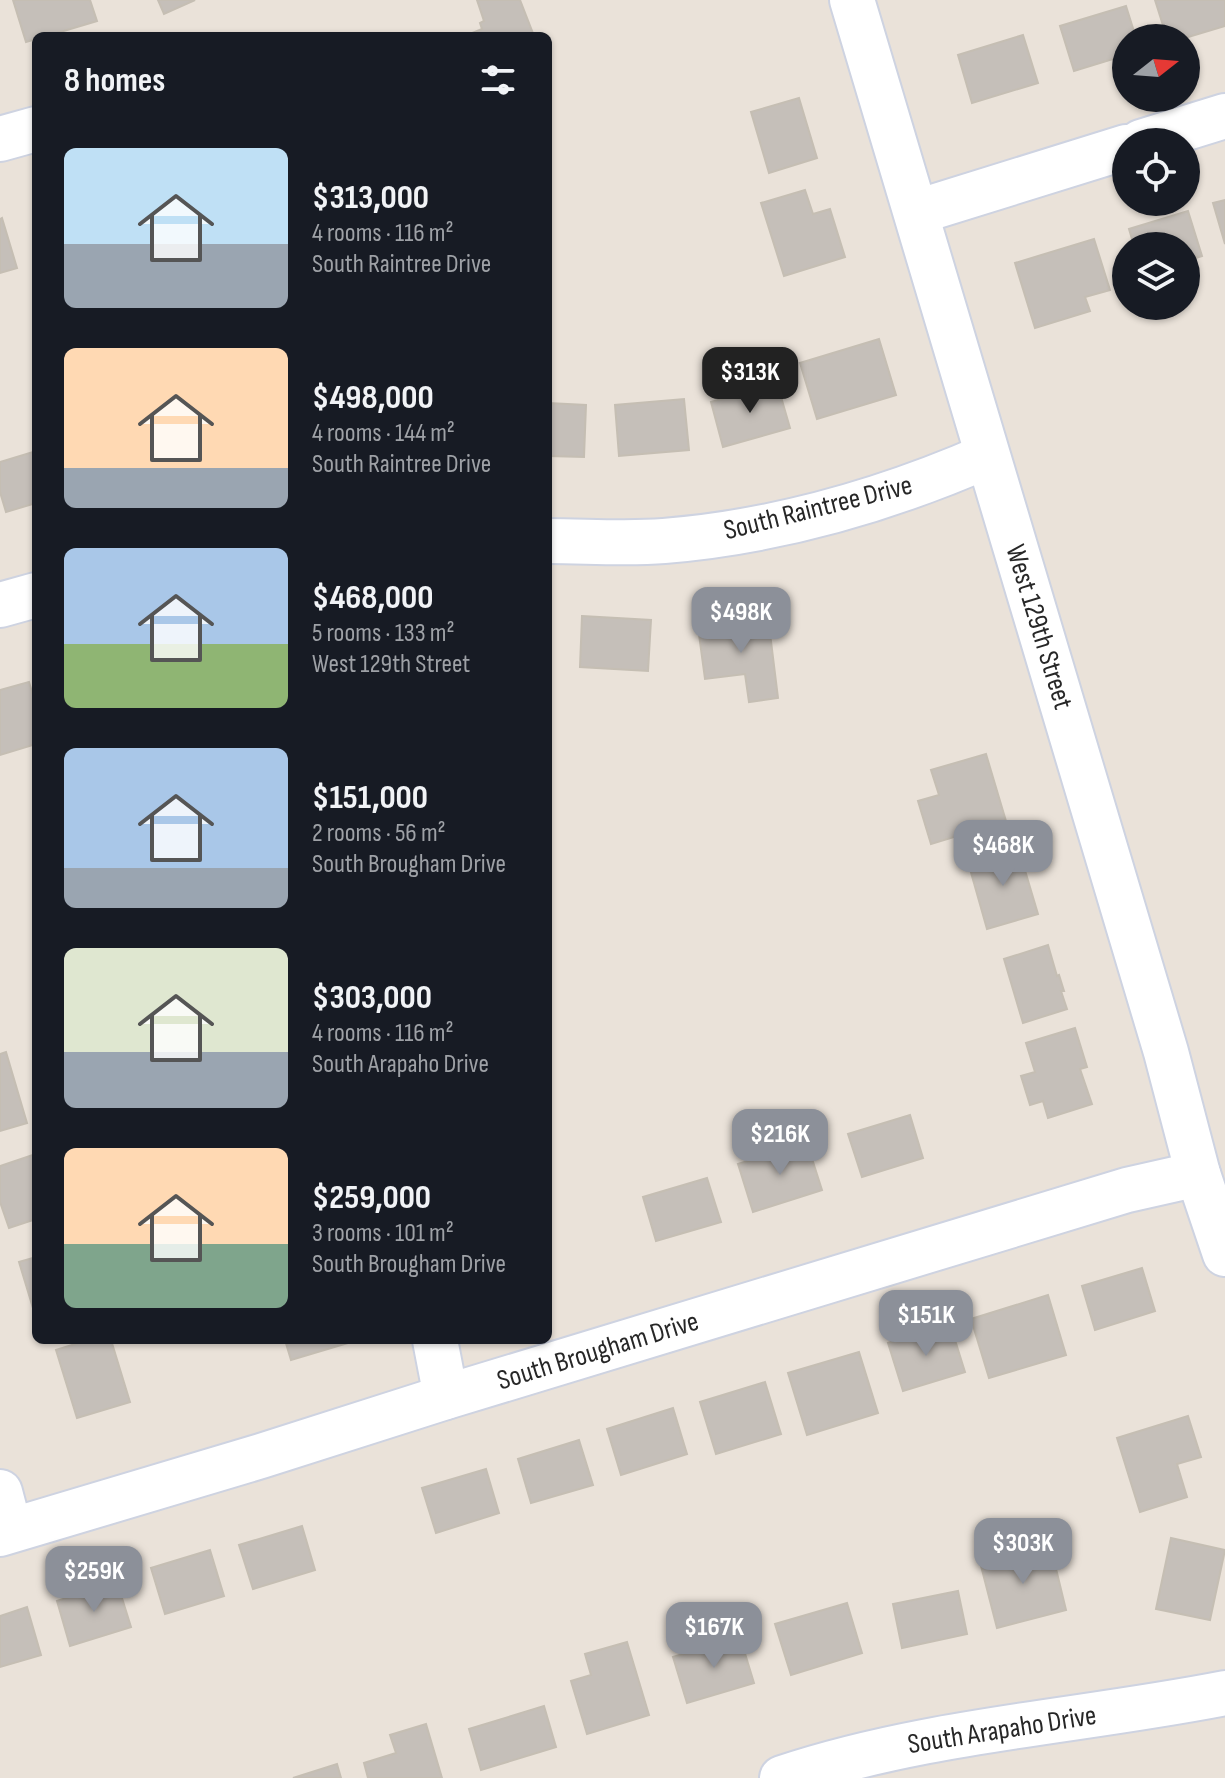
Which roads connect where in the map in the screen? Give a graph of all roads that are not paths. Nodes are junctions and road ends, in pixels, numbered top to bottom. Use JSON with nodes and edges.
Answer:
{"nodes":[{"id":1,"x":852,"y":0,"type":"edge"},
{"id":2,"x":1225,"y":116,"type":"edge"},
{"id":3,"x":1186,"y":128,"type":"edge"},
{"id":4,"x":32,"y":130,"type":"edge"},
{"id":5,"x":0,"y":139,"type":"edge"},
{"id":6,"x":1112,"y":151,"type":"edge"},
{"id":7,"x":917,"y":212,"type":"junction"},
{"id":8,"x":987,"y":456,"type":"junction"},
{"id":9,"x":552,"y":541,"type":"edge"},
{"id":10,"x":32,"y":596,"type":"edge"},
{"id":11,"x":0,"y":605,"type":"edge"},
{"id":12,"x":1198,"y":1174,"type":"junction"},
{"id":13,"x":1225,"y":1254,"type":"edge"},
{"id":14,"x":436,"y":1344,"type":"edge"},
{"id":15,"x":446,"y":1397,"type":"junction"},
{"id":16,"x":3,"y":1519,"type":"edge"},
{"id":17,"x":1225,"y":1693,"type":"edge"},
{"id":18,"x":782,"y":1778,"type":"edge"}],
"edges":[{"from":1,"to":7,"type":"street","name":"West 129th Street"},
{"from":2,"to":3,"type":"street"},
{"from":4,"to":5,"type":"street"},
{"from":6,"to":7,"type":"street"},
{"from":7,"to":8,"type":"street","name":"West 129th Street"},
{"from":8,"to":9,"type":"street","name":"South Raintree Drive"},
{"from":8,"to":12,"type":"street","name":"West 129th Street"},
{"from":10,"to":11,"type":"street"},
{"from":12,"to":13,"type":"street","name":"West 129th Street"},
{"from":12,"to":15,"type":"street","name":"South Brougham Drive"},
{"from":14,"to":15,"type":"street"},
{"from":15,"to":16,"type":"street","name":"South Brougham Drive"},
{"from":17,"to":18,"type":"street","name":"South Arapaho Drive"}]}
